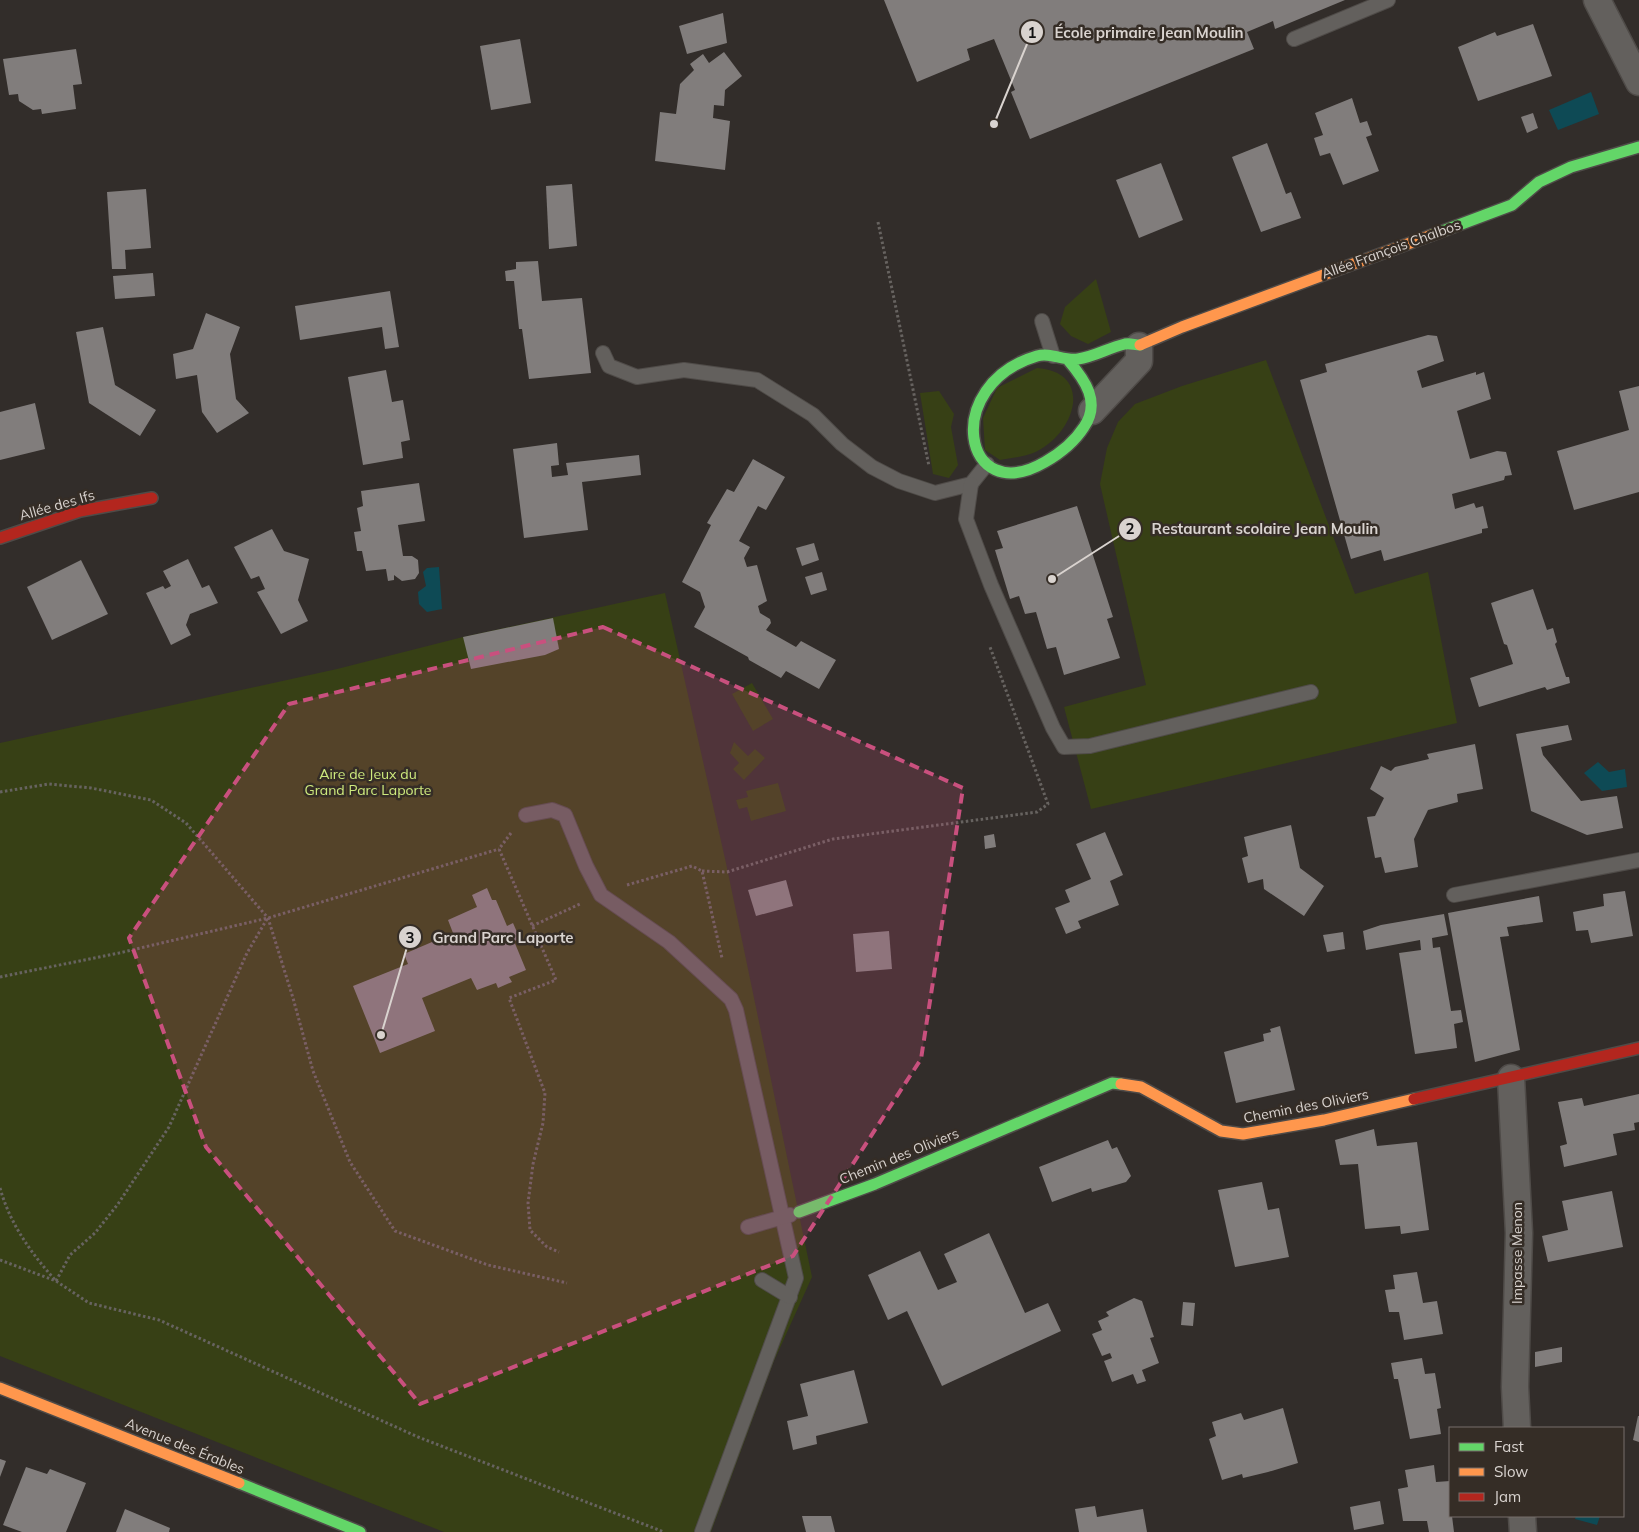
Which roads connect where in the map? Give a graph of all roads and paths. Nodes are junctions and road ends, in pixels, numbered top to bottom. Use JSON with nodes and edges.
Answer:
{"nodes":[{"id":1,"x":1388,"y":0,"type":"edge"},
{"id":2,"x":1597,"y":0,"type":"edge"},
{"id":3,"x":1294,"y":39,"type":"dead end"},
{"id":4,"x":1636,"y":66,"type":"edge"},
{"id":5,"x":1639,"y":147,"type":"edge"},
{"id":6,"x":878,"y":222,"type":"dead end"},
{"id":7,"x":1042,"y":321,"type":"dead end"},
{"id":8,"x":1139,"y":346,"type":"junction"},
{"id":9,"x":603,"y":353,"type":"dead end"},
{"id":10,"x":1053,"y":356,"type":"junction"},
{"id":11,"x":1068,"y":360,"type":"junction"},
{"id":12,"x":1092,"y":411,"type":"junction"},
{"id":13,"x":987,"y":464,"type":"junction"},
{"id":14,"x":971,"y":484,"type":"junction"},
{"id":15,"x":934,"y":493,"type":"junction"},
{"id":16,"x":152,"y":498,"type":"dead end"},
{"id":17,"x":0,"y":538,"type":"edge"},
{"id":18,"x":1311,"y":692,"type":"dead end"},
{"id":19,"x":0,"y":792,"type":"edge"},
{"id":20,"x":1048,"y":804,"type":"dead end"},
{"id":21,"x":526,"y":815,"type":"joint"},
{"id":22,"x":499,"y":849,"type":"junction"},
{"id":23,"x":1639,"y":860,"type":"edge"},
{"id":24,"x":702,"y":871,"type":"junction"},
{"id":25,"x":1454,"y":895,"type":"dead end"},
{"id":26,"x":605,"y":898,"type":"junction"},
{"id":27,"x":268,"y":918,"type":"junction"},
{"id":28,"x":532,"y":926,"type":"junction"},
{"id":29,"x":0,"y":976,"type":"edge"},
{"id":30,"x":731,"y":998,"type":"junction"},
{"id":31,"x":1639,"y":1048,"type":"edge"},
{"id":32,"x":1511,"y":1078,"type":"junction"},
{"id":33,"x":0,"y":1188,"type":"edge"},
{"id":34,"x":799,"y":1212,"type":"joint"},
{"id":35,"x":783,"y":1218,"type":"junction"},
{"id":36,"x":748,"y":1227,"type":"dead end"},
{"id":37,"x":558,"y":1252,"type":"dead end"},
{"id":38,"x":0,"y":1260,"type":"edge"},
{"id":39,"x":762,"y":1280,"type":"dead end"},
{"id":40,"x":56,"y":1281,"type":"junction"},
{"id":41,"x":567,"y":1283,"type":"dead end"},
{"id":42,"x":790,"y":1297,"type":"junction"},
{"id":43,"x":0,"y":1388,"type":"edge"},
{"id":44,"x":1517,"y":1427,"type":"edge"},
{"id":45,"x":1522,"y":1517,"type":"edge"},
{"id":46,"x":360,"y":1532,"type":"edge"},
{"id":47,"x":664,"y":1532,"type":"edge"},
{"id":48,"x":702,"y":1532,"type":"edge"},
{"id":49,"x":1523,"y":1532,"type":"edge"}],
"edges":[{"from":1,"to":3,"type":"lane"},
{"from":2,"to":4,"type":"street"},
{"from":5,"to":8,"type":"street","name":"Allée François Chalbos"},
{"from":6,"to":15,"type":"path"},
{"from":7,"to":10,"type":"lane"},
{"from":8,"to":11,"type":"street","name":"Allée François Chalbos"},
{"from":8,"to":12,"type":"street"},
{"from":9,"to":15,"type":"lane"},
{"from":10,"to":11,"type":"street"},
{"from":10,"to":13,"type":"street"},
{"from":11,"to":12,"type":"street"},
{"from":12,"to":13,"type":"street"},
{"from":13,"to":14,"type":"lane"},
{"from":14,"to":15,"type":"lane"},
{"from":14,"to":18,"type":"lane"},
{"from":16,"to":17,"type":"street","name":"Allée des Ifs"},
{"from":19,"to":27,"type":"path"},
{"from":20,"to":24,"type":"path"},
{"from":21,"to":22,"type":"path"},
{"from":21,"to":26,"type":"lane"},
{"from":22,"to":27,"type":"path"},
{"from":22,"to":28,"type":"path"},
{"from":23,"to":25,"type":"lane"},
{"from":24,"to":26,"type":"path"},
{"from":24,"to":30,"type":"path"},
{"from":26,"to":28,"type":"path"},
{"from":26,"to":30,"type":"lane"},
{"from":27,"to":29,"type":"path"},
{"from":27,"to":40,"type":"path"},
{"from":27,"to":41,"type":"path"},
{"from":28,"to":37,"type":"path"},
{"from":30,"to":35,"type":"lane"},
{"from":31,"to":32,"type":"street","name":"Chemin des Oliviers"},
{"from":32,"to":34,"type":"street","name":"Chemin des Oliviers"},
{"from":32,"to":44,"type":"street","name":"Impasse Menon"},
{"from":33,"to":40,"type":"path"},
{"from":34,"to":35,"type":"lane"},
{"from":35,"to":36,"type":"lane"},
{"from":35,"to":42,"type":"lane"},
{"from":38,"to":40,"type":"path"},
{"from":39,"to":42,"type":"lane"},
{"from":40,"to":47,"type":"path"},
{"from":42,"to":48,"type":"lane"},
{"from":43,"to":46,"type":"street","name":"Avenue des Érables"},
{"from":45,"to":49,"type":"street"}]}
